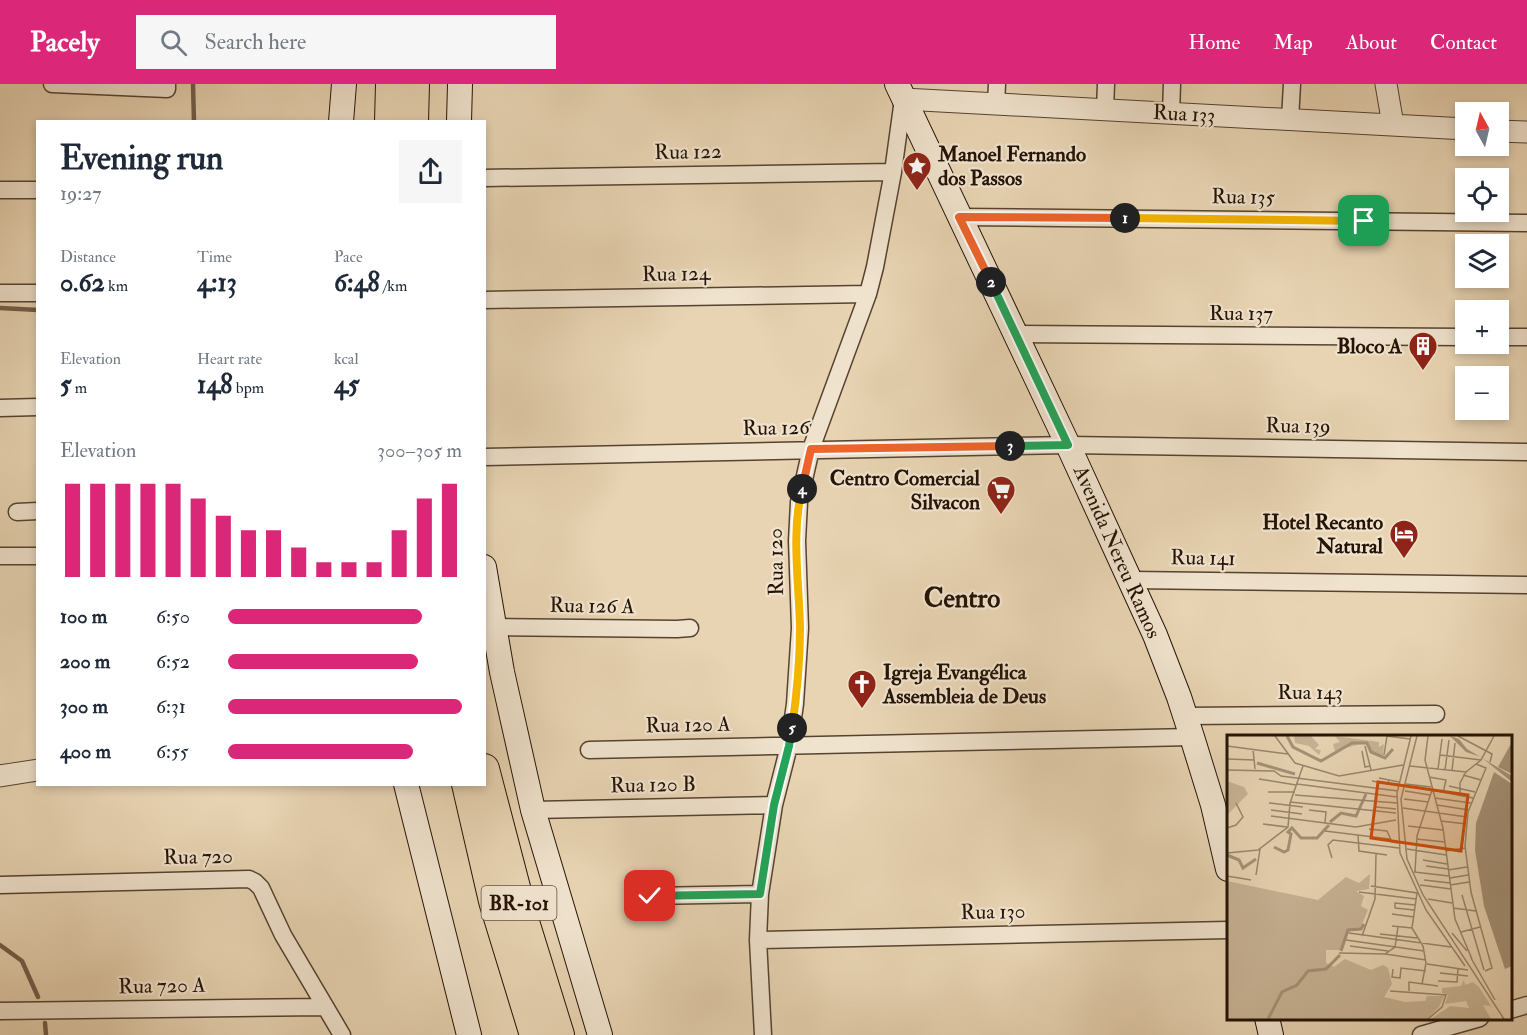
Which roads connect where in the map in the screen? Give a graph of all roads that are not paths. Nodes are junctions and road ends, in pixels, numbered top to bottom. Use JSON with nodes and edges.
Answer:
{"nodes":[{"id":1,"x":52,"y":84,"type":"edge"},
{"id":2,"x":167,"y":84,"type":"edge"},
{"id":3,"x":344,"y":84,"type":"edge"},
{"id":4,"x":391,"y":84,"type":"edge"},
{"id":5,"x":414,"y":84,"type":"edge"},
{"id":6,"x":460,"y":84,"type":"edge"},
{"id":7,"x":1106,"y":84,"type":"edge"},
{"id":8,"x":1172,"y":84,"type":"edge"},
{"id":9,"x":1292,"y":84,"type":"edge"},
{"id":10,"x":1386,"y":84,"type":"edge"},
{"id":11,"x":900,"y":92,"type":"edge"},
{"id":12,"x":997,"y":94,"type":"edge"},
{"id":13,"x":1105,"y":110,"type":"junction"},
{"id":14,"x":1171,"y":113,"type":"junction"},
{"id":15,"x":341,"y":120,"type":"edge"},
{"id":16,"x":390,"y":120,"type":"edge"},
{"id":17,"x":413,"y":120,"type":"edge"},
{"id":18,"x":459,"y":120,"type":"edge"},
{"id":19,"x":1290,"y":120,"type":"junction"},
{"id":20,"x":1393,"y":125,"type":"junction"},
{"id":21,"x":1455,"y":128,"type":"edge"},
{"id":22,"x":1509,"y":131,"type":"edge"},
{"id":23,"x":1527,"y":132,"type":"edge"},
{"id":24,"x":893,"y":172,"type":"junction"},
{"id":25,"x":486,"y":178,"type":"edge"},
{"id":26,"x":0,"y":190,"type":"edge"},
{"id":27,"x":36,"y":190,"type":"edge"},
{"id":28,"x":959,"y":217,"type":"junction"},
{"id":29,"x":1527,"y":223,"type":"edge"},
{"id":30,"x":36,"y":293,"type":"edge"},
{"id":31,"x":0,"y":294,"type":"edge"},
{"id":32,"x":868,"y":294,"type":"junction"},
{"id":33,"x":486,"y":300,"type":"edge"},
{"id":34,"x":1016,"y":334,"type":"junction"},
{"id":35,"x":1455,"y":337,"type":"edge"},
{"id":36,"x":1509,"y":337,"type":"edge"},
{"id":37,"x":1527,"y":338,"type":"edge"},
{"id":38,"x":36,"y":407,"type":"edge"},
{"id":39,"x":0,"y":408,"type":"edge"},
{"id":40,"x":1068,"y":445,"type":"junction"},
{"id":41,"x":811,"y":449,"type":"junction"},
{"id":42,"x":1527,"y":452,"type":"edge"},
{"id":43,"x":486,"y":457,"type":"edge"},
{"id":44,"x":36,"y":511,"type":"edge"},
{"id":45,"x":17,"y":512,"type":"dead end"},
{"id":46,"x":0,"y":556,"type":"edge"},
{"id":47,"x":36,"y":556,"type":"edge"},
{"id":48,"x":486,"y":579,"type":"edge"},
{"id":49,"x":1131,"y":580,"type":"junction"},
{"id":50,"x":1527,"y":585,"type":"edge"},
{"id":51,"x":494,"y":627,"type":"junction"},
{"id":52,"x":690,"y":628,"type":"dead end"},
{"id":53,"x":1436,"y":714,"type":"dead end"},
{"id":54,"x":1189,"y":727,"type":"junction"},
{"id":55,"x":789,"y":746,"type":"junction"},
{"id":56,"x":589,"y":750,"type":"dead end"},
{"id":57,"x":36,"y":770,"type":"edge"},
{"id":58,"x":0,"y":776,"type":"edge"},
{"id":59,"x":486,"y":777,"type":"edge"},
{"id":60,"x":407,"y":786,"type":"edge"},
{"id":61,"x":466,"y":786,"type":"edge"},
{"id":62,"x":774,"y":805,"type":"junction"},
{"id":63,"x":533,"y":810,"type":"junction"},
{"id":64,"x":1227,"y":857,"type":"edge"},
{"id":65,"x":0,"y":885,"type":"edge"},
{"id":66,"x":760,"y":894,"type":"junction"},
{"id":67,"x":650,"y":896,"type":"dead end"},
{"id":68,"x":1227,"y":930,"type":"edge"},
{"id":69,"x":758,"y":940,"type":"junction"},
{"id":70,"x":1527,"y":1005,"type":"edge"},
{"id":71,"x":324,"y":1007,"type":"junction"},
{"id":72,"x":1512,"y":1009,"type":"edge"},
{"id":73,"x":0,"y":1011,"type":"edge"},
{"id":74,"x":1267,"y":1020,"type":"edge"},
{"id":75,"x":1473,"y":1020,"type":"edge"},
{"id":76,"x":342,"y":1035,"type":"edge"},
{"id":77,"x":469,"y":1035,"type":"edge"},
{"id":78,"x":536,"y":1035,"type":"edge"},
{"id":79,"x":559,"y":1035,"type":"edge"},
{"id":80,"x":600,"y":1035,"type":"edge"},
{"id":81,"x":763,"y":1035,"type":"edge"},
{"id":82,"x":1271,"y":1035,"type":"edge"},
{"id":83,"x":1421,"y":1035,"type":"edge"}],
"edges":[{"from":1,"to":2,"type":"street"},
{"from":3,"to":15,"type":"main road"},
{"from":4,"to":16,"type":"highway"},
{"from":5,"to":17,"type":"highway"},
{"from":6,"to":18,"type":"main road"},
{"from":7,"to":13,"type":"street"},
{"from":8,"to":14,"type":"street"},
{"from":9,"to":19,"type":"street"},
{"from":10,"to":20,"type":"street"},
{"from":11,"to":12,"type":"street","name":"Rua 133"},
{"from":11,"to":24,"type":"street","name":"Rua 120"},
{"from":11,"to":28,"type":"main road","name":"Avenida Nereu Ramos"},
{"from":12,"to":13,"type":"street","name":"Rua 133"},
{"from":13,"to":14,"type":"street","name":"Rua 133"},
{"from":14,"to":19,"type":"street","name":"Rua 133"},
{"from":19,"to":20,"type":"street","name":"Rua 133"},
{"from":20,"to":21,"type":"street","name":"Rua 133"},
{"from":22,"to":23,"type":"street"},
{"from":24,"to":25,"type":"street","name":"Rua 122"},
{"from":24,"to":32,"type":"street","name":"Rua 120"},
{"from":26,"to":27,"type":"street"},
{"from":28,"to":29,"type":"street","name":"Rua 135"},
{"from":28,"to":34,"type":"main road","name":"Avenida Nereu Ramos"},
{"from":30,"to":31,"type":"street"},
{"from":32,"to":33,"type":"street","name":"Rua 124"},
{"from":32,"to":41,"type":"street","name":"Rua 120"},
{"from":34,"to":35,"type":"street","name":"Rua 137"},
{"from":34,"to":40,"type":"main road","name":"Avenida Nereu Ramos"},
{"from":36,"to":37,"type":"street"},
{"from":38,"to":39,"type":"street"},
{"from":40,"to":41,"type":"street","name":"Rua 126"},
{"from":40,"to":42,"type":"street","name":"Rua 139"},
{"from":40,"to":49,"type":"main road","name":"Avenida Nereu Ramos"},
{"from":41,"to":43,"type":"street","name":"Rua 126"},
{"from":41,"to":55,"type":"street","name":"Rua 120"},
{"from":44,"to":45,"type":"street"},
{"from":46,"to":47,"type":"street"},
{"from":48,"to":51,"type":"main road"},
{"from":49,"to":50,"type":"street","name":"Rua 141"},
{"from":49,"to":54,"type":"main road","name":"Avenida Nereu Ramos"},
{"from":51,"to":52,"type":"street","name":"Rua 126 A"},
{"from":51,"to":63,"type":"main road"},
{"from":53,"to":54,"type":"street","name":"Rua 143"},
{"from":54,"to":55,"type":"street","name":"Rua 143"},
{"from":54,"to":64,"type":"main road","name":"Avenida Nereu Ramos"},
{"from":55,"to":56,"type":"street","name":"Rua 120 A"},
{"from":55,"to":62,"type":"street","name":"Rua 120"},
{"from":57,"to":58,"type":"street"},
{"from":59,"to":79,"type":"highway","number":"BR-101"},
{"from":60,"to":77,"type":"main road"},
{"from":61,"to":78,"type":"highway","number":"BR-101"},
{"from":62,"to":63,"type":"street","name":"Rua 120 B"},
{"from":62,"to":66,"type":"street","name":"Rua 120"},
{"from":63,"to":80,"type":"main road"},
{"from":65,"to":71,"type":"street","name":"Rua 720"},
{"from":66,"to":67,"type":"street"},
{"from":66,"to":69,"type":"street","name":"Rua 120"},
{"from":68,"to":69,"type":"street","name":"Rua 130"},
{"from":69,"to":81,"type":"street","name":"Rua 120"},
{"from":70,"to":72,"type":"street"},
{"from":71,"to":73,"type":"street","name":"Rua 720 A"},
{"from":71,"to":76,"type":"street","name":"Rua 720"},
{"from":74,"to":82,"type":"main road"},
{"from":75,"to":83,"type":"street"}]}
